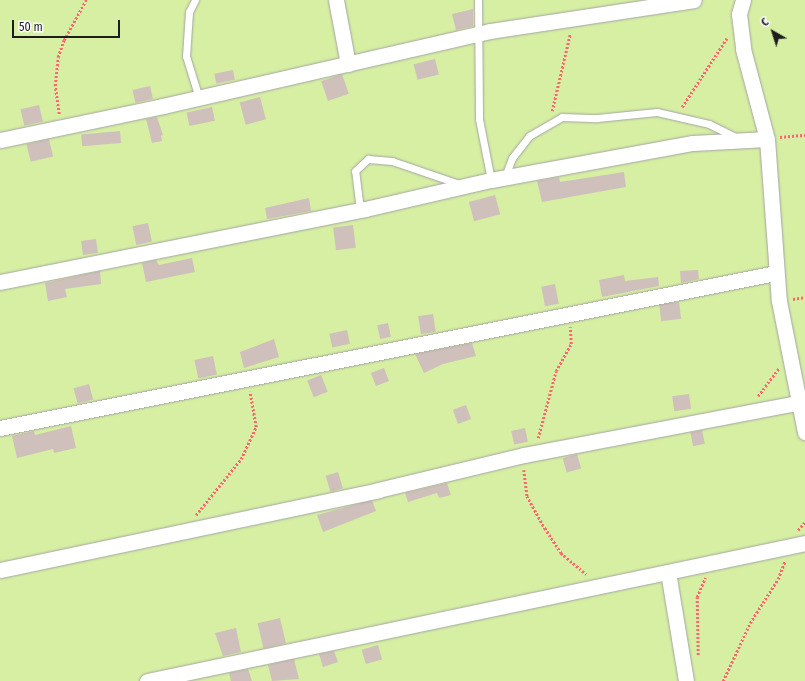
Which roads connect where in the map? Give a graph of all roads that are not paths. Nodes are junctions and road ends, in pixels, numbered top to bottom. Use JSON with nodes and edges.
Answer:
{"nodes":[{"id":1,"x":195,"y":0,"type":"edge"},
{"id":2,"x":336,"y":0,"type":"edge"},
{"id":3,"x":478,"y":0,"type":"edge"},
{"id":4,"x":694,"y":0,"type":"edge"},
{"id":5,"x":741,"y":7,"type":"edge"},
{"id":6,"x":480,"y":34,"type":"junction"},
{"id":7,"x":348,"y":64,"type":"junction"},
{"id":8,"x":199,"y":98,"type":"junction"},
{"id":9,"x":767,"y":139,"type":"junction"},
{"id":10,"x":0,"y":140,"type":"edge"},
{"id":11,"x":741,"y":140,"type":"junction"},
{"id":12,"x":498,"y":179,"type":"junction"},
{"id":13,"x":465,"y":186,"type":"junction"},
{"id":14,"x":360,"y":210,"type":"junction"},
{"id":15,"x":776,"y":273,"type":"junction"},
{"id":16,"x":0,"y":282,"type":"edge"},
{"id":17,"x":797,"y":403,"type":"junction"},
{"id":18,"x":0,"y":428,"type":"edge"},
{"id":19,"x":805,"y":432,"type":"edge"},
{"id":20,"x":801,"y":545,"type":"edge"},
{"id":21,"x":0,"y":570,"type":"edge"},
{"id":22,"x":668,"y":572,"type":"junction"},
{"id":23,"x":147,"y":681,"type":"edge"},
{"id":24,"x":686,"y":681,"type":"edge"}],
"edges":[{"from":1,"to":8,"type":"lane"},
{"from":2,"to":7,"type":"street"},
{"from":3,"to":6,"type":"lane"},
{"from":4,"to":6,"type":"street"},
{"from":5,"to":9,"type":"street"},
{"from":6,"to":7,"type":"street"},
{"from":6,"to":12,"type":"lane"},
{"from":7,"to":8,"type":"street"},
{"from":8,"to":10,"type":"street"},
{"from":9,"to":11,"type":"street"},
{"from":9,"to":15,"type":"street"},
{"from":11,"to":12,"type":"street"},
{"from":11,"to":12,"type":"lane"},
{"from":12,"to":13,"type":"street"},
{"from":13,"to":14,"type":"street"},
{"from":13,"to":14,"type":"lane"},
{"from":14,"to":16,"type":"street"},
{"from":15,"to":17,"type":"street"},
{"from":15,"to":18,"type":"street"},
{"from":17,"to":19,"type":"street"},
{"from":17,"to":21,"type":"street"},
{"from":20,"to":22,"type":"street"},
{"from":22,"to":23,"type":"street"},
{"from":22,"to":24,"type":"street"}]}
